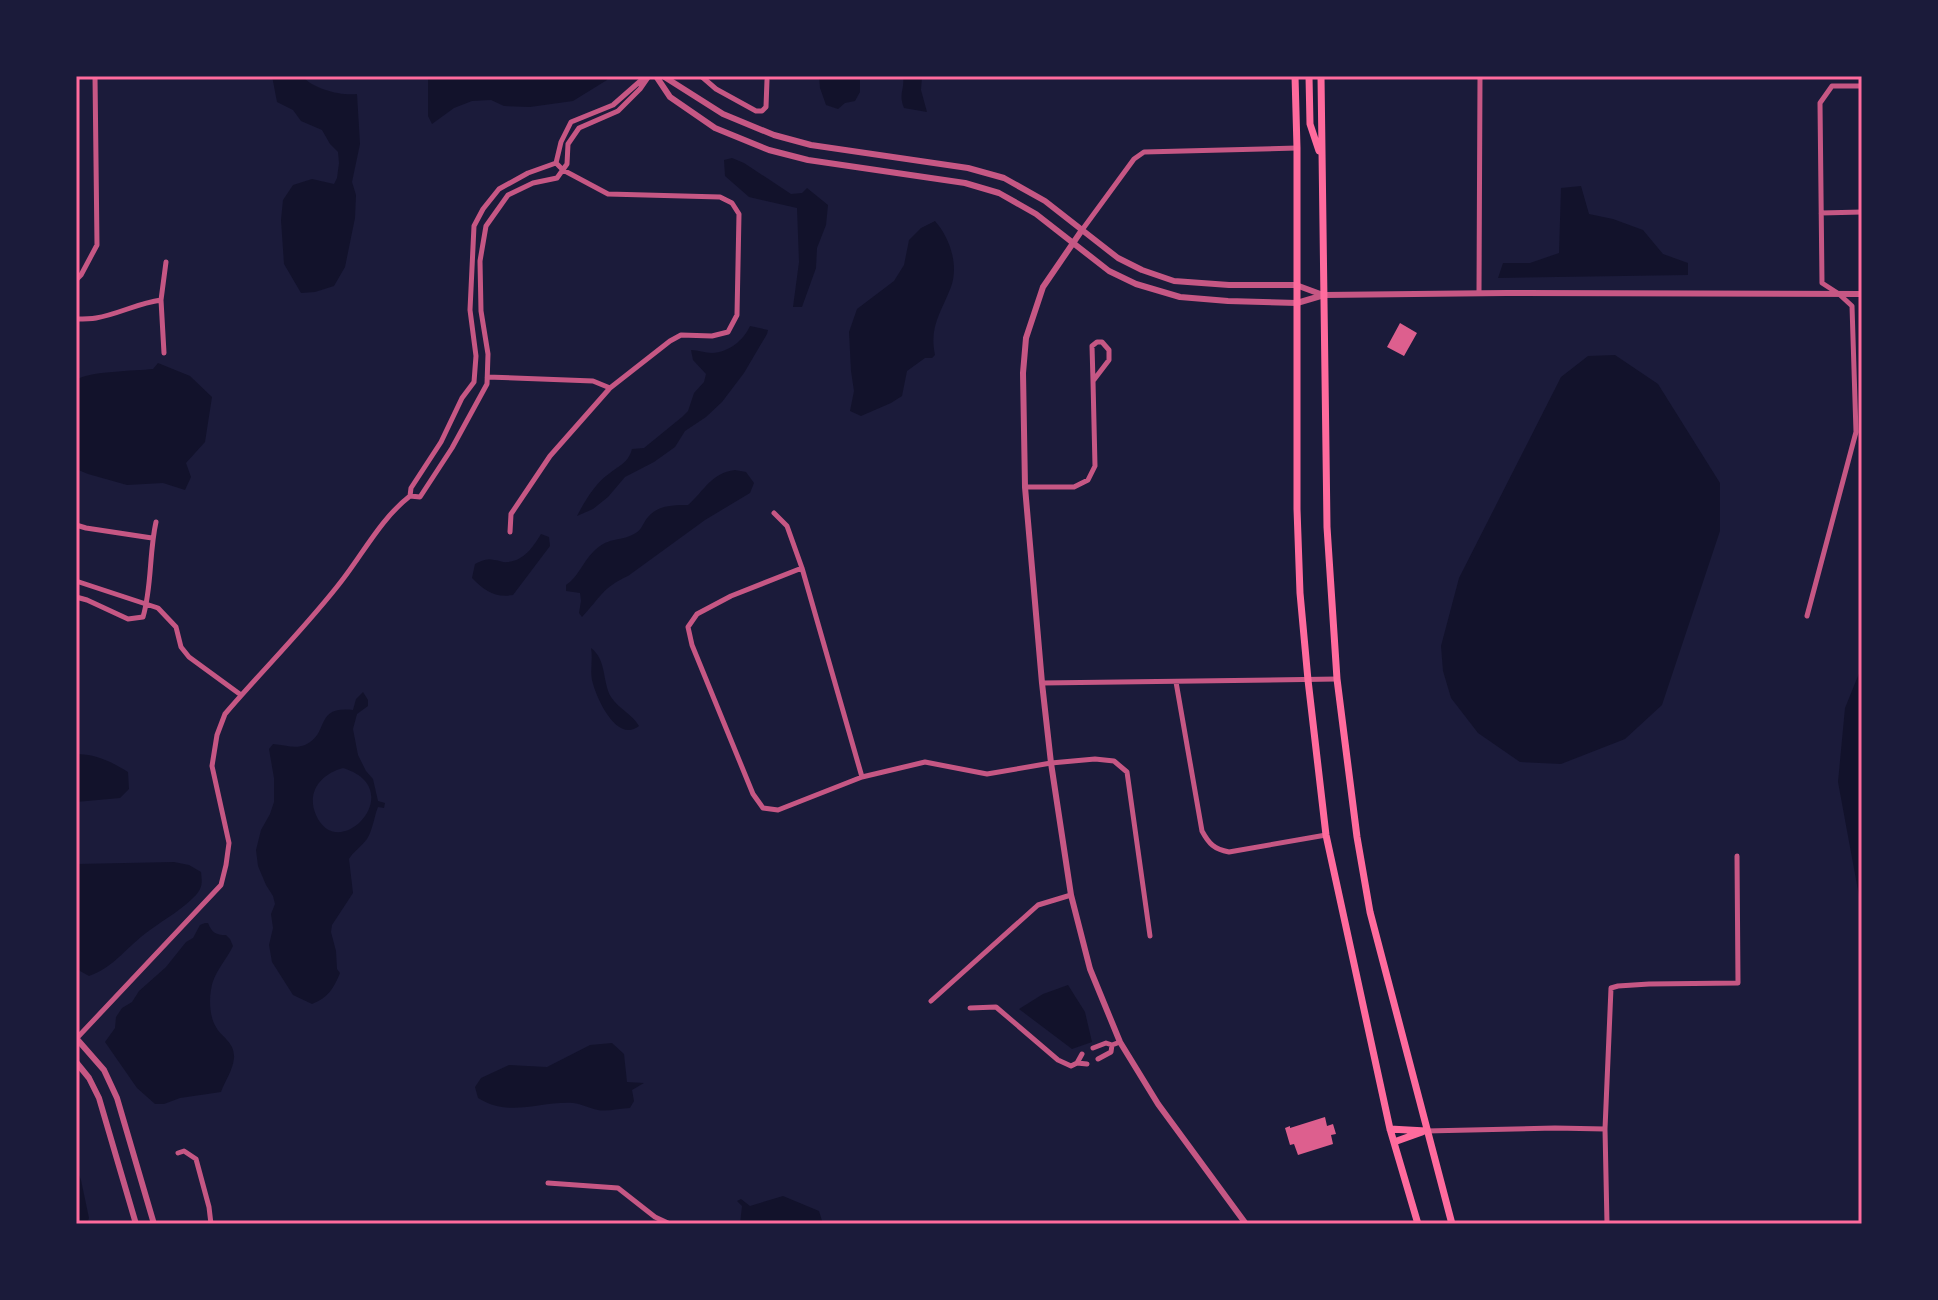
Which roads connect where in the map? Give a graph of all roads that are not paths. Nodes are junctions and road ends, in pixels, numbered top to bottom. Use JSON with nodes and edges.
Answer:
{"nodes":[{"id":1,"x":95,"y":76,"type":"edge"},
{"id":2,"x":648,"y":76,"type":"edge"},
{"id":3,"x":656,"y":76,"type":"edge"},
{"id":4,"x":663,"y":76,"type":"edge"},
{"id":5,"x":701,"y":76,"type":"edge"},
{"id":6,"x":1295,"y":76,"type":"edge"},
{"id":7,"x":1309,"y":76,"type":"edge"},
{"id":8,"x":1321,"y":76,"type":"edge"},
{"id":9,"x":1480,"y":76,"type":"edge"},
{"id":10,"x":767,"y":80,"type":"dead end"},
{"id":11,"x":1862,"y":86,"type":"edge"},
{"id":12,"x":1297,"y":148,"type":"junction"},
{"id":13,"x":1321,"y":157,"type":"junction"},
{"id":14,"x":556,"y":163,"type":"junction"},
{"id":15,"x":563,"y":170,"type":"junction"},
{"id":16,"x":1862,"y":212,"type":"edge"},
{"id":17,"x":1821,"y":213,"type":"junction"},
{"id":18,"x":1082,"y":230,"type":"junction"},
{"id":19,"x":1073,"y":243,"type":"junction"},
{"id":20,"x":166,"y":262,"type":"dead end"},
{"id":21,"x":76,"y":280,"type":"edge"},
{"id":22,"x":1184,"y":282,"type":"junction"},
{"id":23,"x":1296,"y":285,"type":"junction"},
{"id":24,"x":1479,"y":293,"type":"junction"},
{"id":25,"x":1839,"y":294,"type":"junction"},
{"id":26,"x":1862,"y":294,"type":"edge"},
{"id":27,"x":1324,"y":295,"type":"junction"},
{"id":28,"x":1180,"y":297,"type":"junction"},
{"id":29,"x":161,"y":300,"type":"junction"},
{"id":30,"x":1297,"y":303,"type":"junction"},
{"id":31,"x":76,"y":319,"type":"edge"},
{"id":32,"x":164,"y":353,"type":"dead end"},
{"id":33,"x":487,"y":377,"type":"junction"},
{"id":34,"x":1093,"y":381,"type":"junction"},
{"id":35,"x":610,"y":388,"type":"junction"},
{"id":36,"x":441,"y":442,"type":"junction"},
{"id":37,"x":452,"y":448,"type":"junction"},
{"id":38,"x":1025,"y":487,"type":"junction"},
{"id":39,"x":410,"y":496,"type":"junction"},
{"id":40,"x":774,"y":513,"type":"dead end"},
{"id":41,"x":156,"y":522,"type":"dead end"},
{"id":42,"x":76,"y":525,"type":"edge"},
{"id":43,"x":510,"y":532,"type":"dead end"},
{"id":44,"x":152,"y":538,"type":"junction"},
{"id":45,"x":802,"y":568,"type":"junction"},
{"id":46,"x":76,"y":581,"type":"edge"},
{"id":47,"x":76,"y":597,"type":"edge"},
{"id":48,"x":147,"y":603,"type":"junction"},
{"id":49,"x":1807,"y":616,"type":"dead end"},
{"id":50,"x":1337,"y":679,"type":"junction"},
{"id":51,"x":1308,"y":680,"type":"junction"},
{"id":52,"x":1176,"y":682,"type":"junction"},
{"id":53,"x":1042,"y":683,"type":"junction"},
{"id":54,"x":241,"y":695,"type":"junction"},
{"id":55,"x":1051,"y":763,"type":"junction"},
{"id":56,"x":862,"y":777,"type":"junction"},
{"id":57,"x":1326,"y":835,"type":"junction"},
{"id":58,"x":1737,"y":856,"type":"dead end"},
{"id":59,"x":1071,"y":895,"type":"junction"},
{"id":60,"x":1150,"y":936,"type":"dead end"},
{"id":61,"x":931,"y":1001,"type":"dead end"},
{"id":62,"x":970,"y":1008,"type":"dead end"},
{"id":63,"x":76,"y":1039,"type":"edge"},
{"id":64,"x":1120,"y":1042,"type":"junction"},
{"id":65,"x":1112,"y":1045,"type":"junction"},
{"id":66,"x":1093,"y":1048,"type":"dead end"},
{"id":67,"x":1082,"y":1054,"type":"dead end"},
{"id":68,"x":1098,"y":1059,"type":"dead end"},
{"id":69,"x":76,"y":1062,"type":"edge"},
{"id":70,"x":1077,"y":1063,"type":"junction"},
{"id":71,"x":1087,"y":1064,"type":"dead end"},
{"id":72,"x":1390,"y":1129,"type":"junction"},
{"id":73,"x":1605,"y":1129,"type":"junction"},
{"id":74,"x":1426,"y":1131,"type":"junction"},
{"id":75,"x":1394,"y":1142,"type":"junction"},
{"id":76,"x":178,"y":1153,"type":"dead end"},
{"id":77,"x":548,"y":1183,"type":"dead end"},
{"id":78,"x":136,"y":1224,"type":"edge"},
{"id":79,"x":154,"y":1224,"type":"edge"},
{"id":80,"x":211,"y":1224,"type":"edge"},
{"id":81,"x":670,"y":1224,"type":"edge"},
{"id":82,"x":1246,"y":1224,"type":"edge"},
{"id":83,"x":1418,"y":1224,"type":"edge"},
{"id":84,"x":1452,"y":1224,"type":"edge"},
{"id":85,"x":1607,"y":1224,"type":"edge"}],
"edges":[{"from":1,"to":21,"type":"street"},
{"from":2,"to":14,"type":"street"},
{"from":2,"to":15,"type":"street"},
{"from":3,"to":19,"type":"street"},
{"from":4,"to":18,"type":"street"},
{"from":5,"to":10,"type":"street"},
{"from":6,"to":12,"type":"main road"},
{"from":7,"to":13,"type":"main road"},
{"from":8,"to":13,"type":"main road"},
{"from":9,"to":24,"type":"street"},
{"from":11,"to":17,"type":"street"},
{"from":12,"to":18,"type":"street"},
{"from":12,"to":23,"type":"main road"},
{"from":13,"to":27,"type":"main road"},
{"from":14,"to":15,"type":"street"},
{"from":14,"to":36,"type":"street"},
{"from":15,"to":33,"type":"street"},
{"from":15,"to":35,"type":"street"},
{"from":16,"to":17,"type":"street"},
{"from":17,"to":25,"type":"street"},
{"from":18,"to":19,"type":"street"},
{"from":18,"to":22,"type":"street"},
{"from":19,"to":28,"type":"street"},
{"from":19,"to":38,"type":"street"},
{"from":20,"to":29,"type":"street"},
{"from":22,"to":23,"type":"street"},
{"from":22,"to":28,"type":"street"},
{"from":23,"to":27,"type":"street"},
{"from":23,"to":30,"type":"main road"},
{"from":24,"to":25,"type":"street"},
{"from":24,"to":27,"type":"street"},
{"from":25,"to":26,"type":"street"},
{"from":25,"to":49,"type":"street"},
{"from":27,"to":30,"type":"street"},
{"from":27,"to":50,"type":"main road"},
{"from":28,"to":30,"type":"street"},
{"from":29,"to":31,"type":"street"},
{"from":29,"to":32,"type":"street"},
{"from":30,"to":51,"type":"main road"},
{"from":33,"to":35,"type":"street"},
{"from":33,"to":37,"type":"street"},
{"from":34,"to":34,"type":"street"},
{"from":34,"to":38,"type":"street"},
{"from":35,"to":43,"type":"street"},
{"from":36,"to":37,"type":"street"},
{"from":36,"to":39,"type":"street"},
{"from":37,"to":39,"type":"street"},
{"from":38,"to":53,"type":"street"},
{"from":39,"to":54,"type":"street"},
{"from":40,"to":45,"type":"street"},
{"from":41,"to":44,"type":"street"},
{"from":42,"to":44,"type":"street"},
{"from":44,"to":48,"type":"street"},
{"from":45,"to":56,"type":"street"},
{"from":45,"to":56,"type":"street"},
{"from":46,"to":48,"type":"street"},
{"from":47,"to":48,"type":"street"},
{"from":48,"to":54,"type":"street"},
{"from":50,"to":51,"type":"street"},
{"from":50,"to":74,"type":"main road"},
{"from":51,"to":52,"type":"street"},
{"from":51,"to":57,"type":"main road"},
{"from":52,"to":53,"type":"street"},
{"from":52,"to":57,"type":"street"},
{"from":53,"to":55,"type":"street"},
{"from":54,"to":63,"type":"street"},
{"from":55,"to":56,"type":"street"},
{"from":55,"to":59,"type":"street"},
{"from":55,"to":60,"type":"street"},
{"from":57,"to":72,"type":"main road"},
{"from":58,"to":73,"type":"street"},
{"from":59,"to":61,"type":"street"},
{"from":59,"to":64,"type":"street"},
{"from":62,"to":70,"type":"street"},
{"from":63,"to":79,"type":"street"},
{"from":64,"to":65,"type":"street"},
{"from":64,"to":82,"type":"street"},
{"from":65,"to":66,"type":"street"},
{"from":65,"to":68,"type":"street"},
{"from":67,"to":70,"type":"street"},
{"from":69,"to":78,"type":"street"},
{"from":70,"to":71,"type":"street"},
{"from":72,"to":74,"type":"main road"},
{"from":72,"to":75,"type":"main road"},
{"from":73,"to":74,"type":"street"},
{"from":73,"to":85,"type":"street"},
{"from":74,"to":75,"type":"main road"},
{"from":74,"to":84,"type":"main road"},
{"from":75,"to":83,"type":"main road"},
{"from":76,"to":80,"type":"street"},
{"from":77,"to":81,"type":"street"}]}
